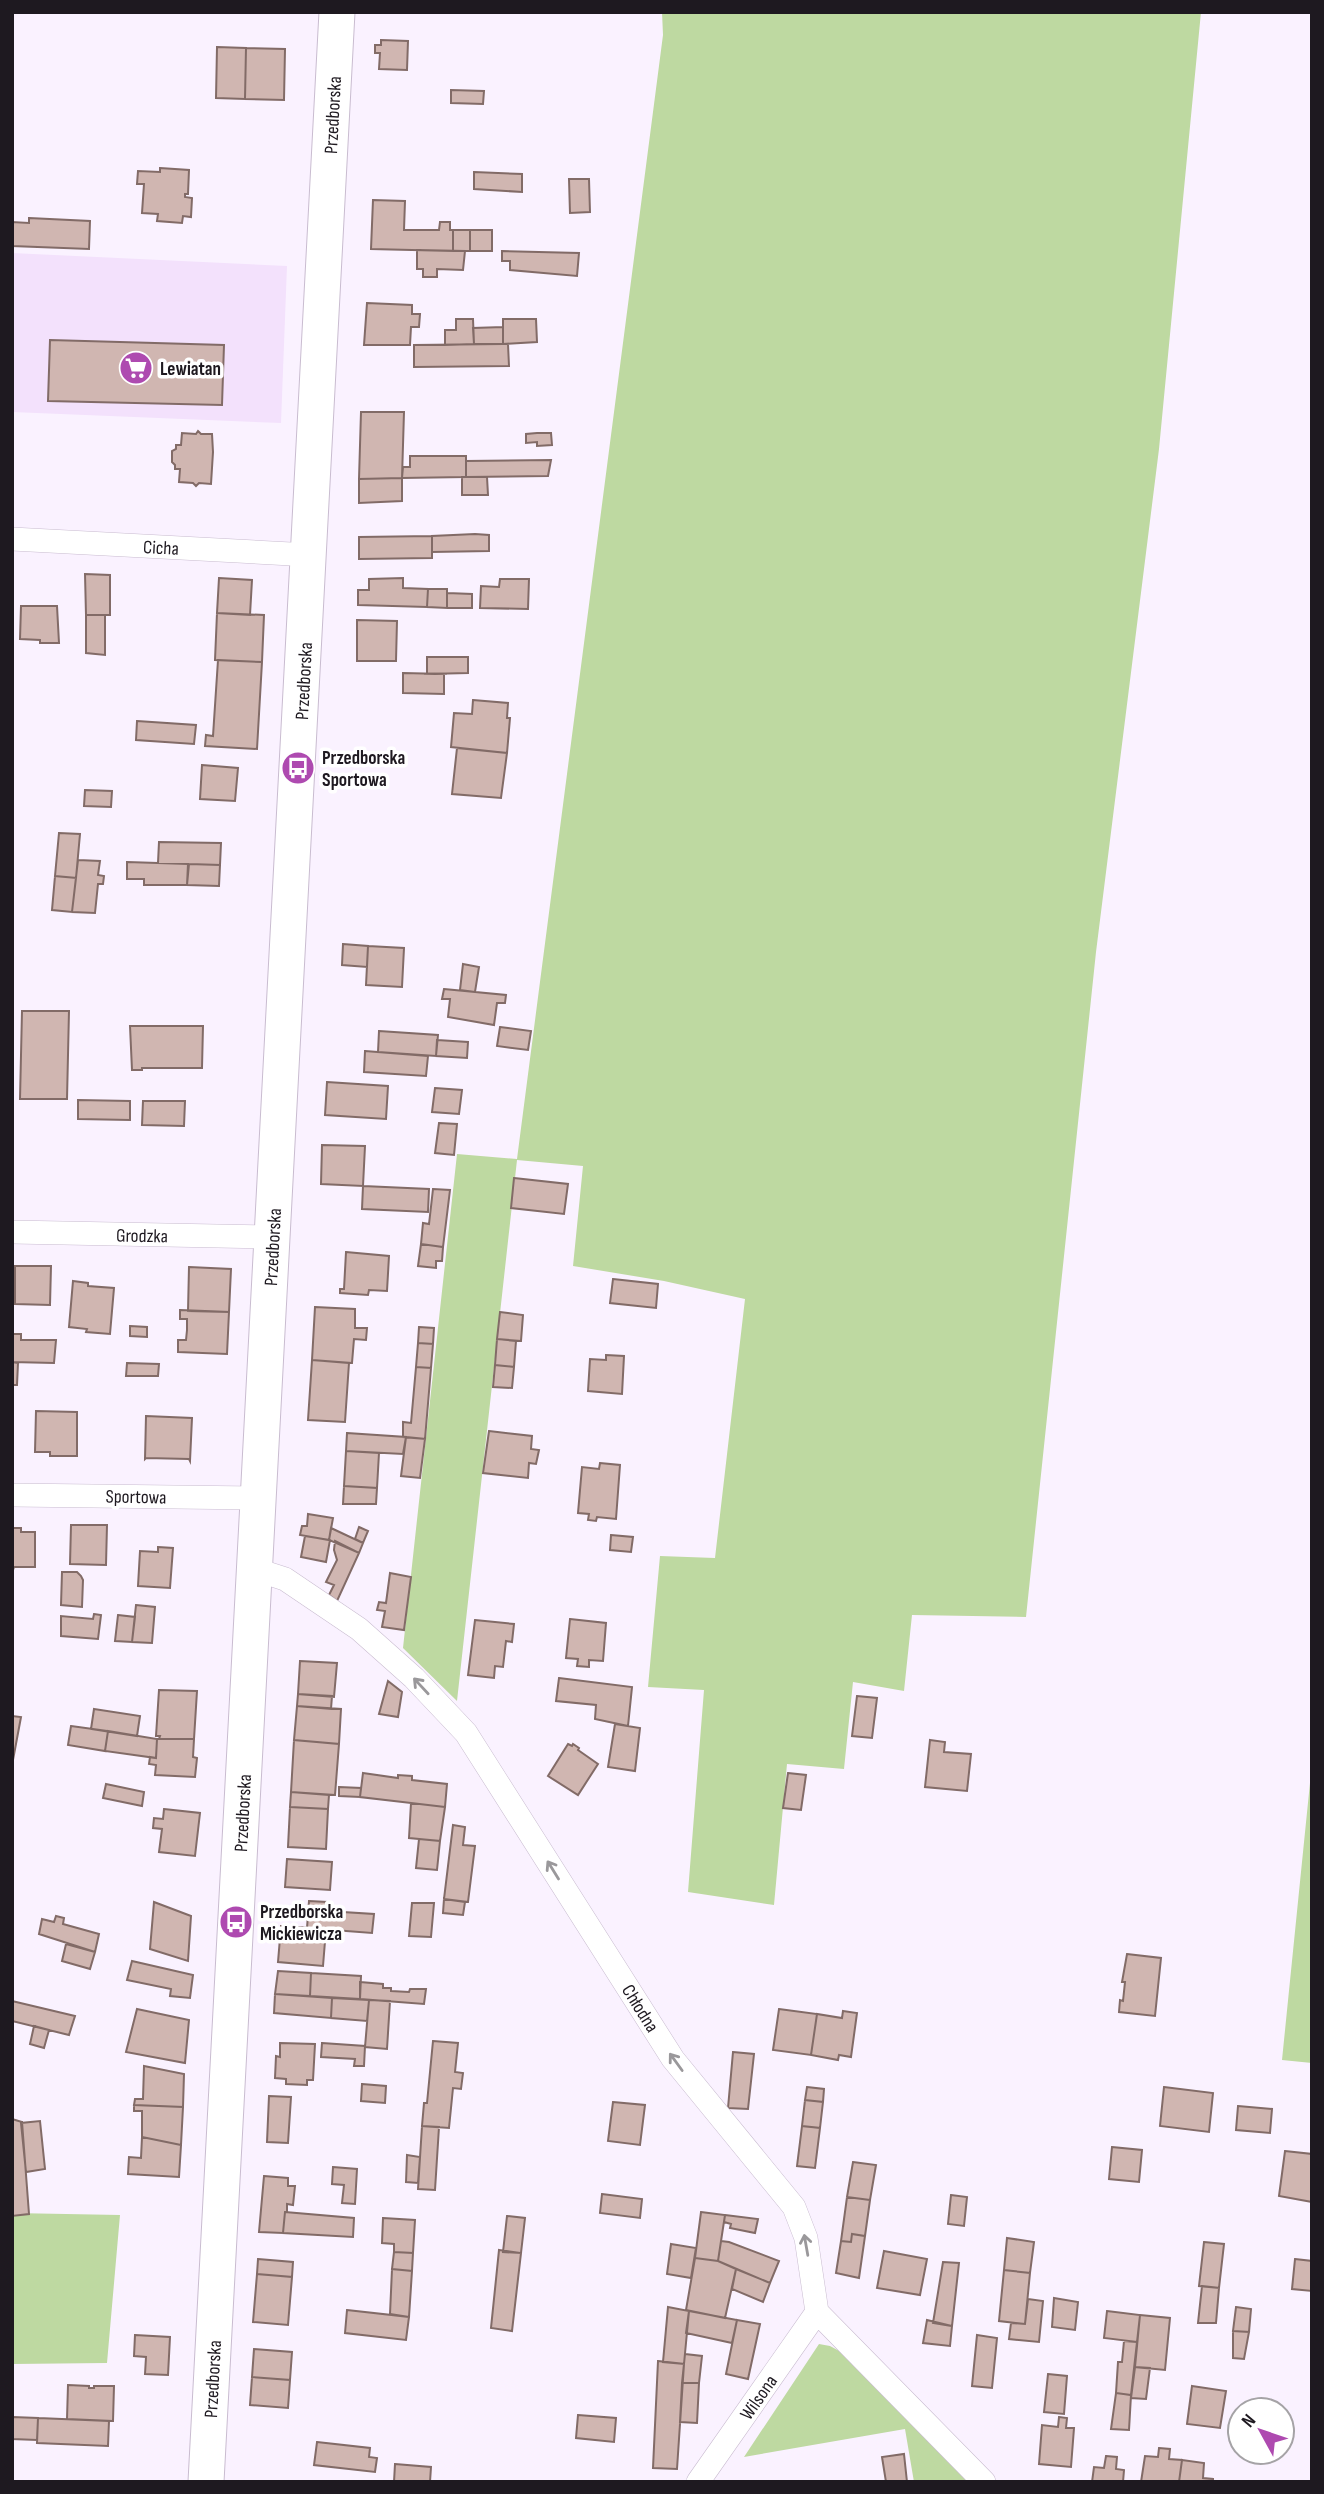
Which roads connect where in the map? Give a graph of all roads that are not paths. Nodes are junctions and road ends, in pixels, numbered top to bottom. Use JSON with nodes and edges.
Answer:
{"nodes":[{"id":1,"x":337,"y":12,"type":"edge"},
{"id":2,"x":12,"y":539,"type":"edge"},
{"id":3,"x":310,"y":555,"type":"junction"},
{"id":4,"x":12,"y":1232,"type":"edge"},
{"id":5,"x":272,"y":1237,"type":"junction"},
{"id":6,"x":12,"y":1495,"type":"edge"},
{"id":7,"x":259,"y":1498,"type":"junction"},
{"id":8,"x":254,"y":1569,"type":"junction"},
{"id":9,"x":817,"y":2312,"type":"junction"},
{"id":10,"x":206,"y":2482,"type":"edge"},
{"id":11,"x":698,"y":2482,"type":"edge"},
{"id":12,"x":984,"y":2482,"type":"edge"}],
"edges":[{"from":1,"to":3,"type":"main road","name":"Przedborska"},
{"from":2,"to":3,"type":"street","name":"Cicha"},
{"from":3,"to":5,"type":"main road","name":"Przedborska"},
{"from":4,"to":5,"type":"street","name":"Grodzka"},
{"from":5,"to":7,"type":"main road","name":"Przedborska"},
{"from":6,"to":7,"type":"street","name":"Sportowa"},
{"from":7,"to":8,"type":"main road","name":"Przedborska"},
{"from":9,"to":8,"type":"street","name":"Chłodna","one_way":true},
{"from":8,"to":10,"type":"main road","name":"Przedborska"},
{"from":9,"to":11,"type":"street","name":"Wilsona"},
{"from":9,"to":12,"type":"street"}]}
